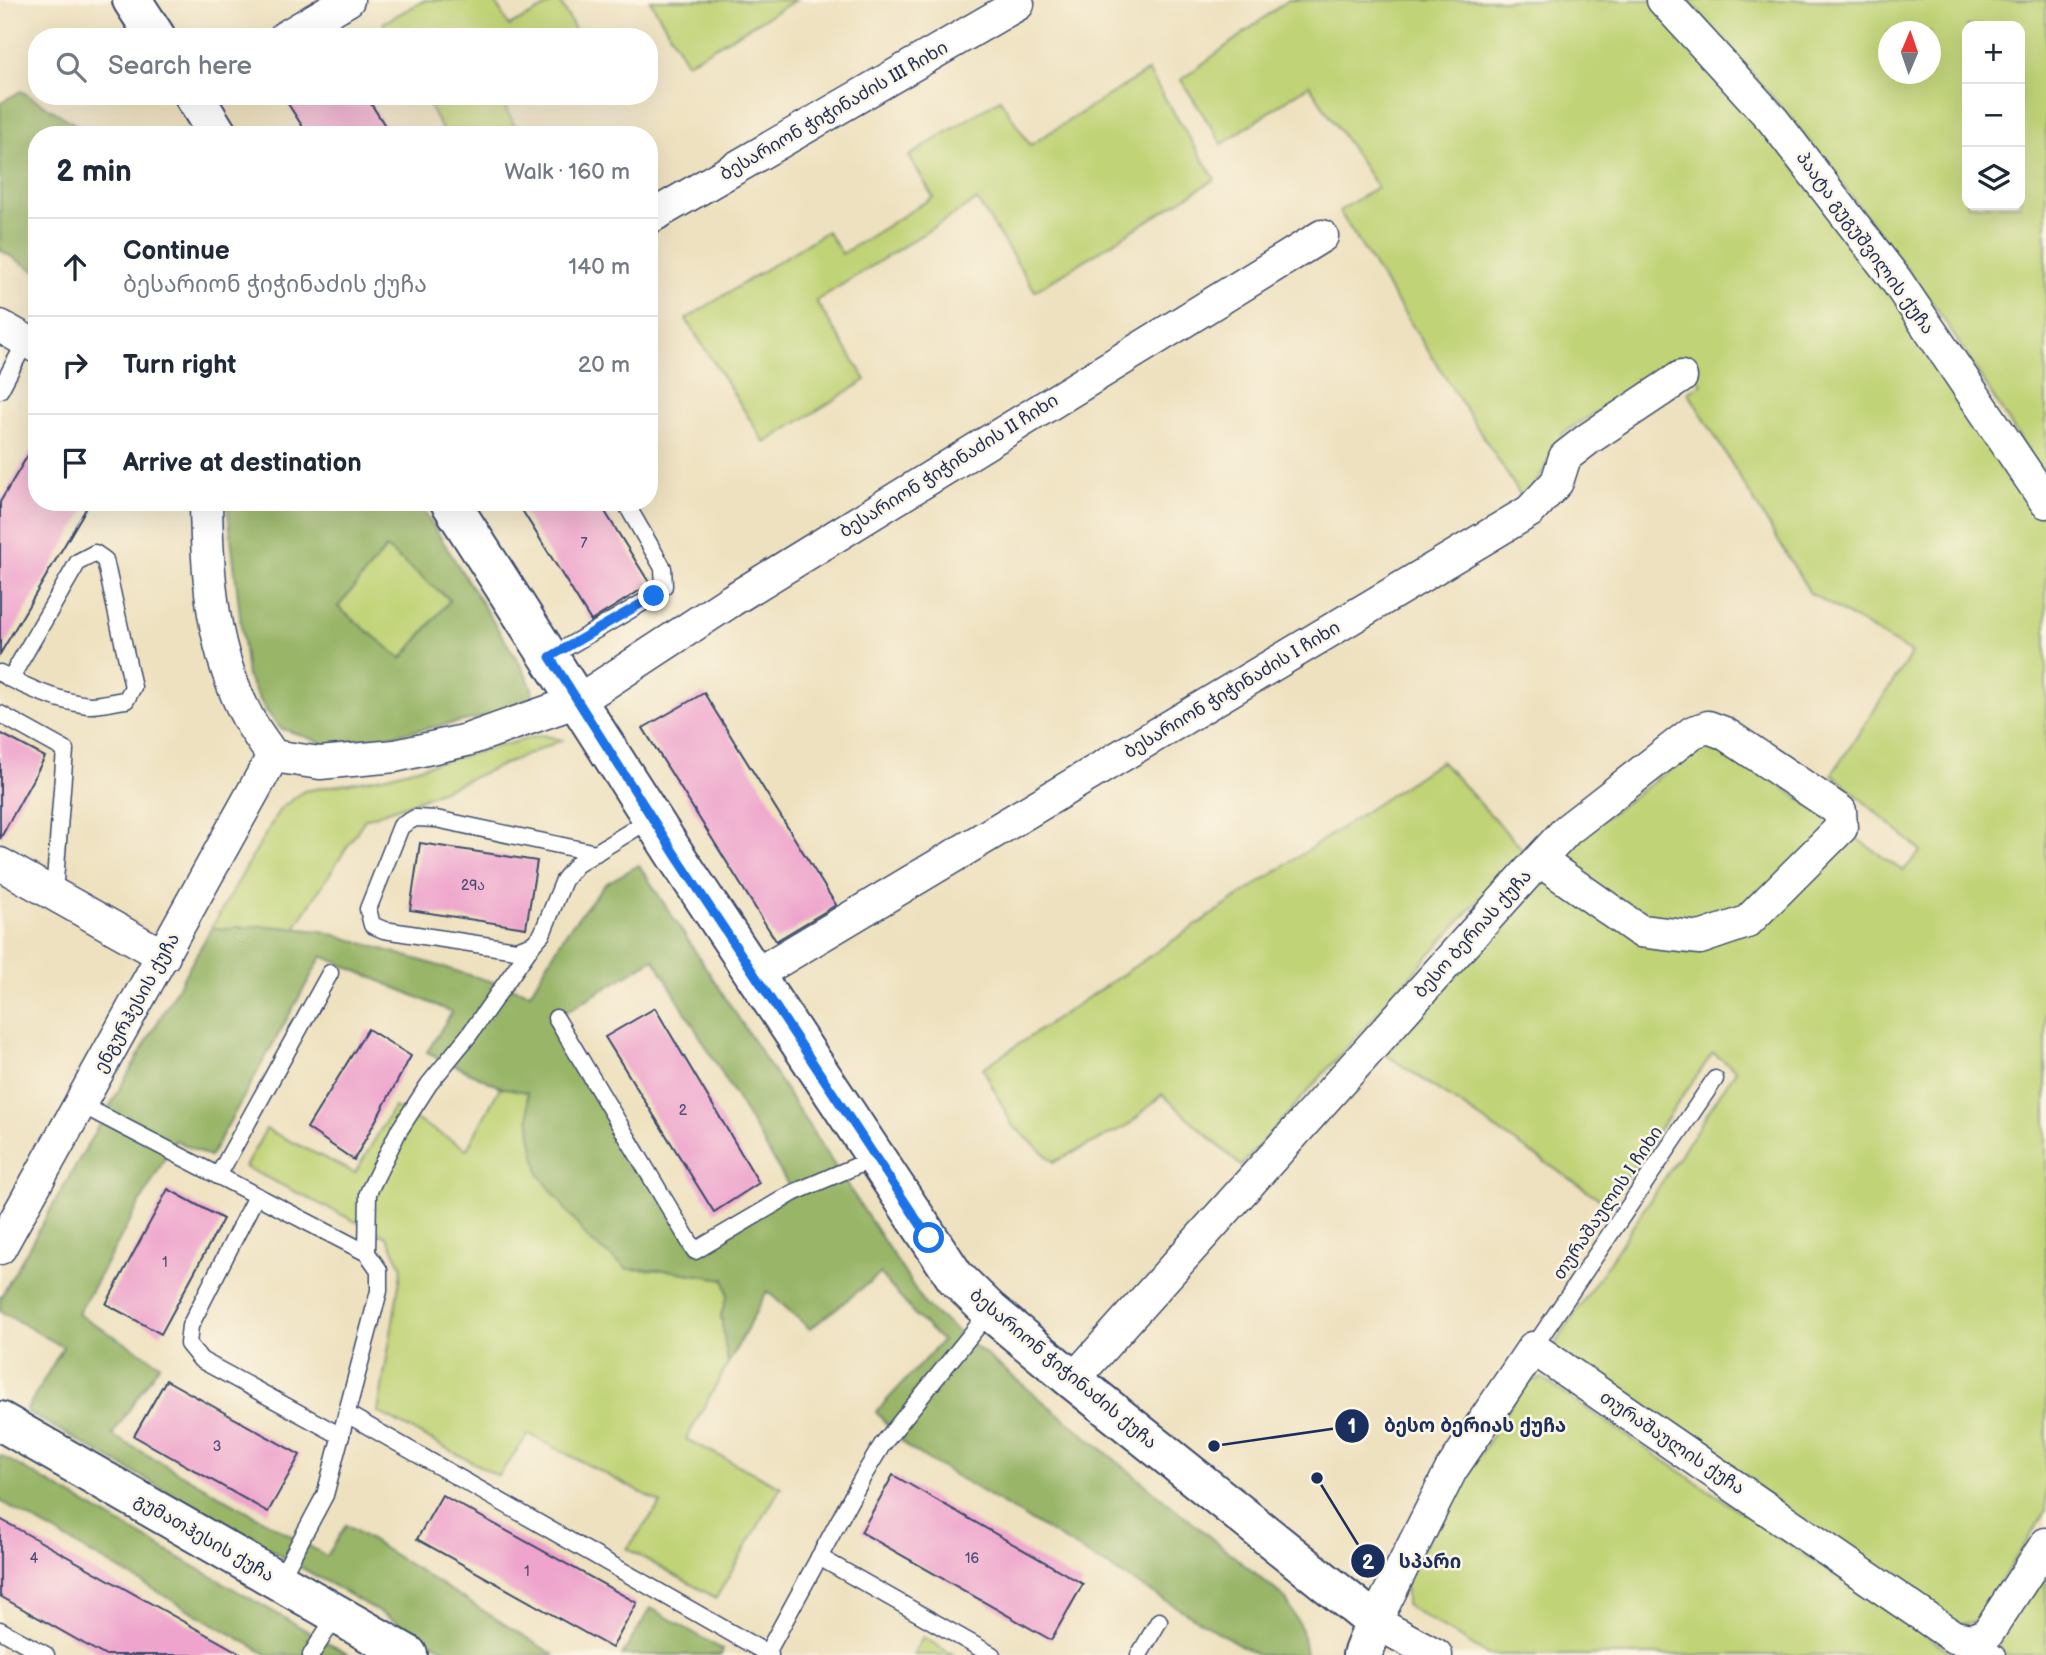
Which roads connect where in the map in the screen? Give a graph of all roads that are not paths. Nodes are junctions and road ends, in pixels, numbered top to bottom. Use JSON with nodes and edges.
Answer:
{"nodes":[{"id":1,"x":132,"y":0,"type":"edge"},
{"id":2,"x":348,"y":0,"type":"edge"},
{"id":3,"x":1663,"y":0,"type":"edge"},
{"id":4,"x":1018,"y":4,"type":"dead end"},
{"id":5,"x":150,"y":28,"type":"edge"},
{"id":6,"x":300,"y":28,"type":"edge"},
{"id":7,"x":200,"y":105,"type":"edge"},
{"id":8,"x":212,"y":126,"type":"edge"},
{"id":9,"x":658,"y":213,"type":"edge"},
{"id":10,"x":1322,"y":236,"type":"dead end"},
{"id":11,"x":21,"y":338,"type":"edge"},
{"id":12,"x":1681,"y":376,"type":"dead end"},
{"id":13,"x":0,"y":390,"type":"edge"},
{"id":14,"x":2046,"y":502,"type":"edge"},
{"id":15,"x":206,"y":511,"type":"edge"},
{"id":16,"x":456,"y":511,"type":"edge"},
{"id":17,"x":630,"y":511,"type":"edge"},
{"id":18,"x":550,"y":657,"type":"junction"},
{"id":19,"x":5,"y":676,"type":"edge"},
{"id":20,"x":578,"y":701,"type":"junction"},
{"id":21,"x":0,"y":713,"type":"edge"},
{"id":22,"x":273,"y":756,"type":"junction"},
{"id":23,"x":653,"y":818,"type":"junction"},
{"id":24,"x":596,"y":853,"type":"junction"},
{"id":25,"x":1539,"y":860,"type":"junction"},
{"id":26,"x":0,"y":864,"type":"edge"},
{"id":27,"x":54,"y":894,"type":"junction"},
{"id":28,"x":533,"y":944,"type":"junction"},
{"id":29,"x":164,"y":956,"type":"junction"},
{"id":30,"x":330,"y":974,"type":"dead end"},
{"id":31,"x":755,"y":975,"type":"junction"},
{"id":32,"x":556,"y":1018,"type":"dead end"},
{"id":33,"x":1715,"y":1079,"type":"dead end"},
{"id":34,"x":80,"y":1104,"type":"junction"},
{"id":35,"x":875,"y":1158,"type":"junction"},
{"id":36,"x":218,"y":1176,"type":"junction"},
{"id":37,"x":256,"y":1196,"type":"junction"},
{"id":38,"x":0,"y":1248,"type":"edge"},
{"id":39,"x":367,"y":1254,"type":"junction"},
{"id":40,"x":990,"y":1311,"type":"junction"},
{"id":41,"x":1533,"y":1349,"type":"junction"},
{"id":42,"x":1073,"y":1380,"type":"junction"},
{"id":43,"x":347,"y":1413,"type":"junction"},
{"id":44,"x":0,"y":1421,"type":"edge"},
{"id":45,"x":341,"y":1436,"type":"junction"},
{"id":46,"x":2046,"y":1544,"type":"edge"},
{"id":47,"x":819,"y":1557,"type":"junction"},
{"id":48,"x":279,"y":1581,"type":"junction"},
{"id":49,"x":337,"y":1614,"type":"junction"},
{"id":50,"x":1159,"y":1621,"type":"dead end"},
{"id":51,"x":0,"y":1630,"type":"edge"},
{"id":52,"x":1369,"y":1638,"type":"edge"},
{"id":53,"x":1985,"y":1647,"type":"edge"},
{"id":54,"x":769,"y":1654,"type":"edge"},
{"id":55,"x":46,"y":1655,"type":"edge"},
{"id":56,"x":311,"y":1655,"type":"edge"},
{"id":57,"x":408,"y":1655,"type":"edge"},
{"id":58,"x":992,"y":1655,"type":"edge"},
{"id":59,"x":1139,"y":1655,"type":"edge"},
{"id":60,"x":1436,"y":1655,"type":"edge"}],
"edges":[{"from":1,"to":5,"type":"street"},
{"from":2,"to":6,"type":"street"},
{"from":3,"to":14,"type":"street","name":"პაატა გუგუშვილის ქუჩა"},
{"from":4,"to":9,"type":"street","name":"ბესარიონ ჭიჭინაძის III ჩიხი"},
{"from":7,"to":8,"type":"street"},
{"from":10,"to":20,"type":"street","name":"ბესარიონ ჭიჭინაძის II ჩიხი"},
{"from":11,"to":13,"type":"lane"},
{"from":12,"to":31,"type":"street","name":"ბესარიონ ჭიჭინაძის I ჩიხი"},
{"from":15,"to":22,"type":"street"},
{"from":16,"to":18,"type":"street","name":"ბესარიონ ჭიჭინაძის ქუჩა"},
{"from":17,"to":18,"type":"lane"},
{"from":18,"to":20,"type":"street","name":"ბესარიონ ჭიჭინაძის ქუჩა"},
{"from":19,"to":19,"type":"lane"},
{"from":20,"to":22,"type":"street"},
{"from":20,"to":23,"type":"street","name":"ბესარიონ ჭიჭინაძის ქუჩა"},
{"from":21,"to":27,"type":"lane"},
{"from":22,"to":29,"type":"street","name":"ენგურჰესის ქუჩა"},
{"from":23,"to":24,"type":"lane"},
{"from":23,"to":31,"type":"street","name":"ბესარიონ ჭიჭინაძის ქუჩა"},
{"from":24,"to":28,"type":"lane"},
{"from":24,"to":28,"type":"lane"},
{"from":25,"to":25,"type":"street","name":"ბესო ბერიას ქუჩა"},
{"from":25,"to":42,"type":"street","name":"ბესო ბერიას ქუჩა"},
{"from":26,"to":27,"type":"street"},
{"from":27,"to":29,"type":"street"},
{"from":28,"to":39,"type":"lane"},
{"from":29,"to":34,"type":"street","name":"ენგურჰესის ქუჩა"},
{"from":30,"to":36,"type":"lane"},
{"from":31,"to":35,"type":"street","name":"ბესარიონ ჭიჭინაძის ქუჩა"},
{"from":32,"to":35,"type":"lane"},
{"from":33,"to":41,"type":"lane","name":"თურაშაულის I ჩიხი"},
{"from":34,"to":36,"type":"lane"},
{"from":34,"to":38,"type":"street","name":"ენგურჰესის ქუჩა"},
{"from":35,"to":40,"type":"street","name":"ბესარიონ ჭიჭინაძის ქუჩა"},
{"from":36,"to":37,"type":"lane"},
{"from":37,"to":39,"type":"lane"},
{"from":37,"to":45,"type":"lane"},
{"from":39,"to":43,"type":"lane"},
{"from":40,"to":42,"type":"street","name":"ბესარიონ ჭიჭინაძის ქუჩა"},
{"from":40,"to":47,"type":"lane"},
{"from":41,"to":52,"type":"street"},
{"from":41,"to":53,"type":"street","name":"თურაშაულის ქუჩა"},
{"from":42,"to":52,"type":"street","name":"ბესარიონ ჭიჭინაძის ქუჩა"},
{"from":43,"to":45,"type":"lane"},
{"from":43,"to":54,"type":"lane"},
{"from":44,"to":48,"type":"street","name":"გუმათჰესის ქუჩა"},
{"from":45,"to":48,"type":"lane"},
{"from":46,"to":53,"type":"street","name":"თურაშაულის ქუჩა"},
{"from":47,"to":54,"type":"lane"},
{"from":47,"to":58,"type":"lane"},
{"from":48,"to":49,"type":"street","name":"გუმათჰესის ქუჩა"},
{"from":49,"to":56,"type":"lane"},
{"from":49,"to":57,"type":"street","name":"გუმათჰესის ქუჩა"},
{"from":50,"to":59,"type":"lane"},
{"from":51,"to":55,"type":"lane"},
{"from":52,"to":60,"type":"street"}]}
